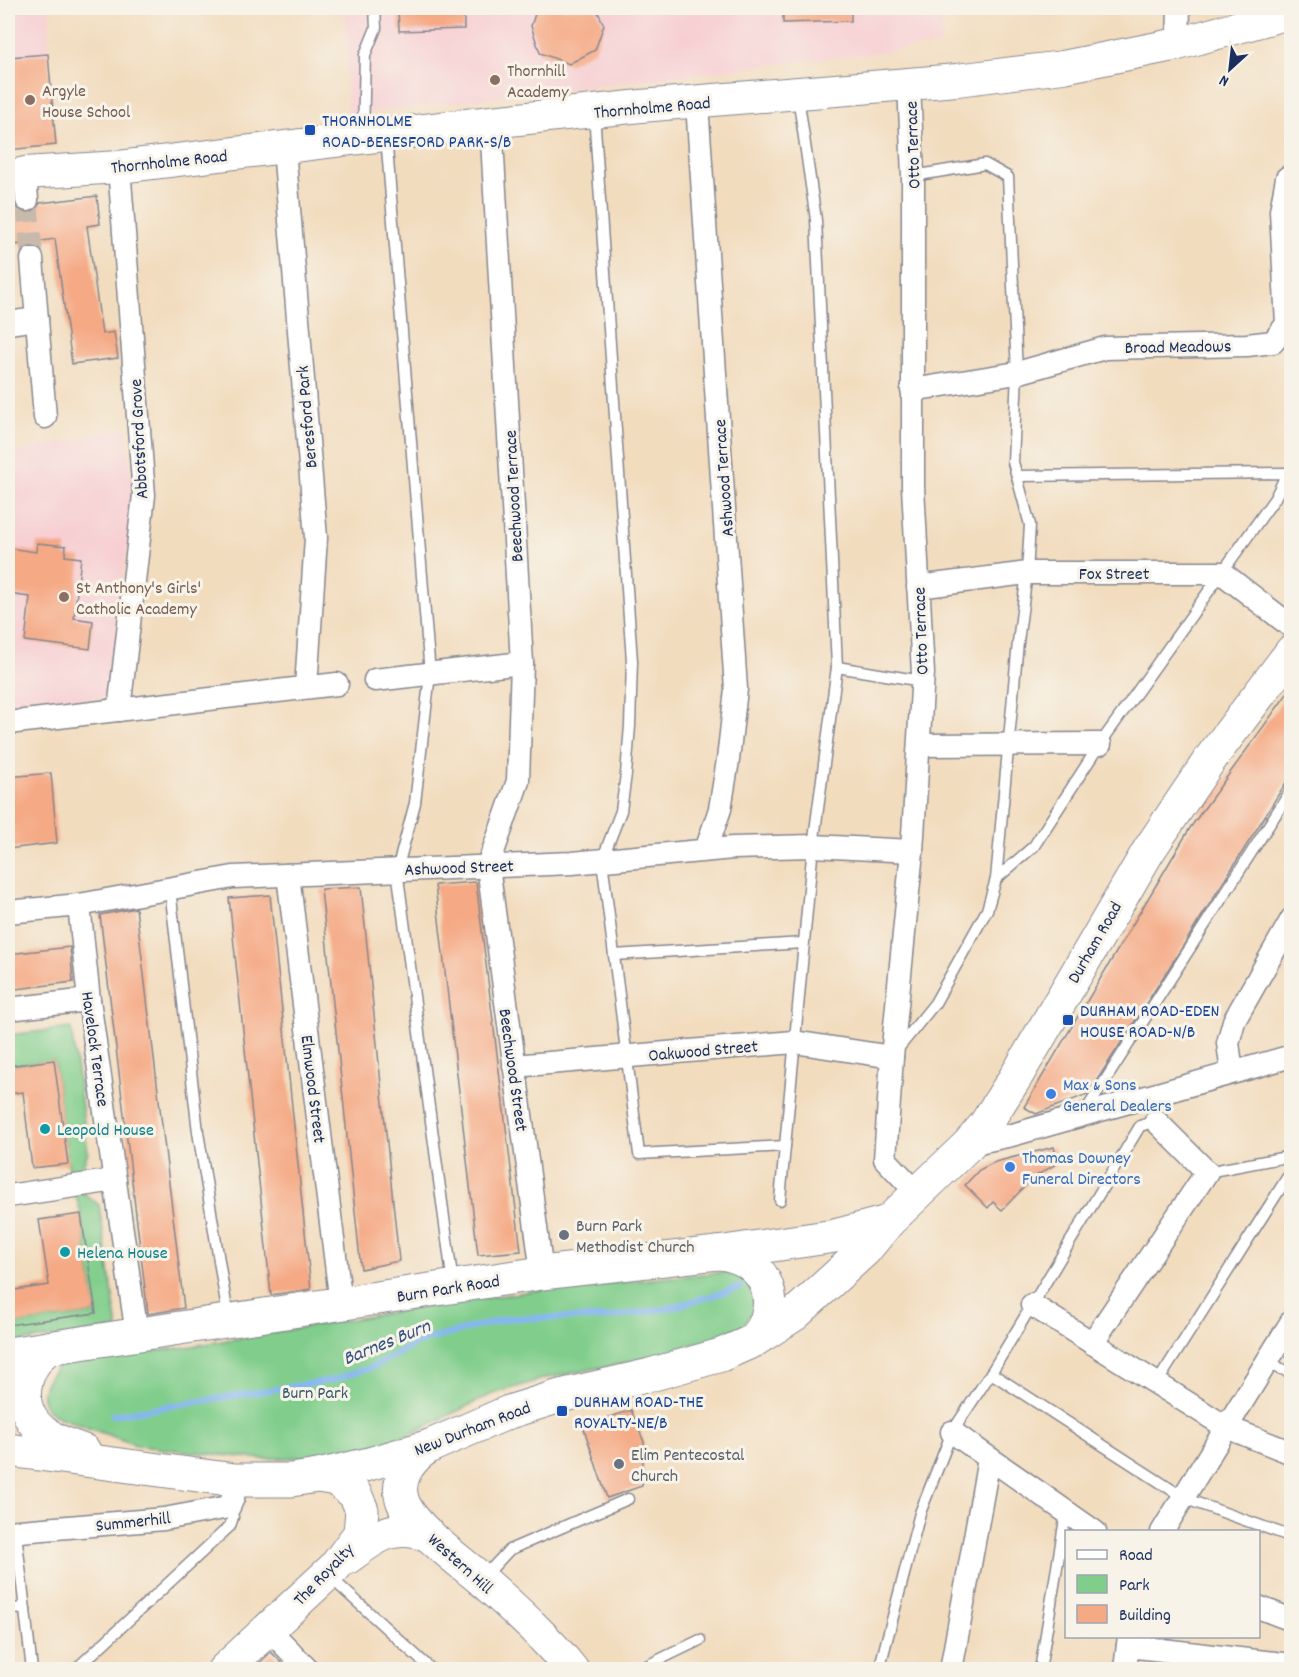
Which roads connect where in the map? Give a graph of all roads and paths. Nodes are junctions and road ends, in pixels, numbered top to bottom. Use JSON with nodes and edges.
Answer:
{"nodes":[{"id":1,"x":375,"y":8,"type":"edge"},
{"id":2,"x":1179,"y":8,"type":"edge"},
{"id":3,"x":1292,"y":12,"type":"edge"},
{"id":4,"x":1178,"y":44,"type":"junction"},
{"id":5,"x":909,"y":84,"type":"junction"},
{"id":6,"x":798,"y":94,"type":"junction"},
{"id":7,"x":697,"y":103,"type":"junction"},
{"id":8,"x":593,"y":111,"type":"junction"},
{"id":9,"x":491,"y":122,"type":"junction"},
{"id":10,"x":374,"y":137,"type":"junction"},
{"id":11,"x":284,"y":148,"type":"junction"},
{"id":12,"x":119,"y":167,"type":"junction"},
{"id":13,"x":1292,"y":175,"type":"edge"},
{"id":14,"x":913,"y":176,"type":"junction"},
{"id":15,"x":20,"y":184,"type":"edge"},
{"id":16,"x":32,"y":259,"type":"tunnel mouth"},
{"id":17,"x":37,"y":319,"type":"junction"},
{"id":18,"x":8,"y":323,"type":"edge"},
{"id":19,"x":1017,"y":373,"type":"junction"},
{"id":20,"x":912,"y":390,"type":"junction"},
{"id":21,"x":45,"y":417,"type":"dead end"},
{"id":22,"x":1017,"y":476,"type":"junction"},
{"id":23,"x":1027,"y":573,"type":"junction"},
{"id":24,"x":1222,"y":573,"type":"junction"},
{"id":25,"x":918,"y":587,"type":"junction"},
{"id":26,"x":1292,"y":627,"type":"edge"},
{"id":27,"x":1292,"y":651,"type":"edge"},
{"id":28,"x":522,"y":663,"type":"junction"},
{"id":29,"x":837,"y":667,"type":"junction"},
{"id":30,"x":430,"y":674,"type":"junction"},
{"id":31,"x":375,"y":680,"type":"dead end"},
{"id":32,"x":922,"y":681,"type":"junction"},
{"id":33,"x":337,"y":684,"type":"dead end"},
{"id":34,"x":306,"y":687,"type":"junction"},
{"id":35,"x":119,"y":710,"type":"junction"},
{"id":36,"x":8,"y":723,"type":"edge"},
{"id":37,"x":1009,"y":744,"type":"junction"},
{"id":38,"x":1100,"y":744,"type":"junction"},
{"id":39,"x":919,"y":745,"type":"junction"},
{"id":40,"x":1292,"y":789,"type":"edge"},
{"id":41,"x":813,"y":846,"type":"junction"},
{"id":42,"x":706,"y":850,"type":"junction"},
{"id":43,"x":912,"y":851,"type":"junction"},
{"id":44,"x":602,"y":860,"type":"junction"},
{"id":45,"x":488,"y":866,"type":"junction"},
{"id":46,"x":397,"y":870,"type":"junction"},
{"id":47,"x":288,"y":874,"type":"junction"},
{"id":48,"x":996,"y":879,"type":"junction"},
{"id":49,"x":170,"y":888,"type":"junction"},
{"id":50,"x":79,"y":905,"type":"junction"},
{"id":51,"x":8,"y":912,"type":"edge"},
{"id":52,"x":1292,"y":919,"type":"edge"},
{"id":53,"x":803,"y":943,"type":"junction"},
{"id":54,"x":614,"y":955,"type":"junction"},
{"id":55,"x":89,"y":1000,"type":"junction"},
{"id":56,"x":8,"y":1009,"type":"edge"},
{"id":57,"x":794,"y":1042,"type":"junction"},
{"id":58,"x":1292,"y":1056,"type":"edge"},
{"id":59,"x":626,"y":1057,"type":"junction"},
{"id":60,"x":892,"y":1057,"type":"junction"},
{"id":61,"x":514,"y":1066,"type":"junction"},
{"id":62,"x":1232,"y":1072,"type":"junction"},
{"id":63,"x":1083,"y":1115,"type":"junction"},
{"id":64,"x":1156,"y":1121,"type":"joint"},
{"id":65,"x":969,"y":1144,"type":"junction"},
{"id":66,"x":784,"y":1146,"type":"junction"},
{"id":67,"x":1292,"y":1156,"type":"edge"},
{"id":68,"x":1292,"y":1170,"type":"edge"},
{"id":69,"x":1207,"y":1172,"type":"junction"},
{"id":70,"x":115,"y":1180,"type":"junction"},
{"id":71,"x":907,"y":1183,"type":"junction"},
{"id":72,"x":8,"y":1196,"type":"edge"},
{"id":73,"x":780,"y":1200,"type":"dead end"},
{"id":74,"x":888,"y":1222,"type":"junction"},
{"id":75,"x":717,"y":1253,"type":"junction"},
{"id":76,"x":542,"y":1273,"type":"junction"},
{"id":77,"x":454,"y":1287,"type":"junction"},
{"id":78,"x":341,"y":1304,"type":"junction"},
{"id":79,"x":1032,"y":1305,"type":"junction"},
{"id":80,"x":229,"y":1321,"type":"junction"},
{"id":81,"x":1292,"y":1322,"type":"edge"},
{"id":82,"x":137,"y":1335,"type":"junction"},
{"id":83,"x":753,"y":1341,"type":"junction"},
{"id":84,"x":1092,"y":1343,"type":"junction"},
{"id":85,"x":48,"y":1348,"type":"junction"},
{"id":86,"x":8,"y":1354,"type":"edge"},
{"id":87,"x":1266,"y":1363,"type":"junction"},
{"id":88,"x":991,"y":1373,"type":"junction"},
{"id":89,"x":1292,"y":1373,"type":"edge"},
{"id":90,"x":1157,"y":1383,"type":"junction"},
{"id":91,"x":1226,"y":1426,"type":"junction"},
{"id":92,"x":952,"y":1432,"type":"junction"},
{"id":93,"x":430,"y":1446,"type":"junction"},
{"id":94,"x":8,"y":1450,"type":"edge"},
{"id":95,"x":1292,"y":1453,"type":"edge"},
{"id":96,"x":989,"y":1459,"type":"junction"},
{"id":97,"x":128,"y":1467,"type":"junction"},
{"id":98,"x":318,"y":1476,"type":"junction"},
{"id":99,"x":232,"y":1493,"type":"junction"},
{"id":100,"x":1184,"y":1497,"type":"junction"},
{"id":101,"x":628,"y":1499,"type":"dead end"},
{"id":102,"x":1066,"y":1513,"type":"junction"},
{"id":103,"x":1092,"y":1530,"type":"edge"},
{"id":104,"x":1163,"y":1530,"type":"edge"},
{"id":105,"x":12,"y":1533,"type":"edge"},
{"id":106,"x":429,"y":1534,"type":"junction"},
{"id":107,"x":1292,"y":1537,"type":"edge"},
{"id":108,"x":331,"y":1570,"type":"junction"},
{"id":109,"x":481,"y":1580,"type":"junction"},
{"id":110,"x":8,"y":1608,"type":"edge"},
{"id":111,"x":1260,"y":1608,"type":"edge"},
{"id":112,"x":25,"y":1609,"type":"junction"},
{"id":113,"x":1292,"y":1620,"type":"edge"},
{"id":114,"x":268,"y":1628,"type":"junction"},
{"id":115,"x":700,"y":1641,"type":"dead end"},
{"id":116,"x":1128,"y":1641,"type":"edge"},
{"id":117,"x":1292,"y":1665,"type":"edge"},
{"id":118,"x":32,"y":1670,"type":"edge"},
{"id":119,"x":75,"y":1670,"type":"edge"},
{"id":120,"x":224,"y":1670,"type":"edge"},
{"id":121,"x":308,"y":1670,"type":"edge"},
{"id":122,"x":432,"y":1670,"type":"edge"},
{"id":123,"x":572,"y":1670,"type":"edge"},
{"id":124,"x":638,"y":1670,"type":"edge"},
{"id":125,"x":879,"y":1670,"type":"edge"},
{"id":126,"x":951,"y":1670,"type":"edge"},
{"id":127,"x":1040,"y":1670,"type":"edge"},
{"id":128,"x":1125,"y":1670,"type":"edge"}],
"edges":[{"from":1,"to":10,"type":"lane"},
{"from":2,"to":4,"type":"street"},
{"from":3,"to":4,"type":"street","name":"Thornholme Road"},
{"from":4,"to":5,"type":"street","name":"Thornholme Road"},
{"from":5,"to":6,"type":"street","name":"Thornholme Road"},
{"from":5,"to":14,"type":"street","name":"Otto Terrace"},
{"from":6,"to":7,"type":"street","name":"Thornholme Road"},
{"from":6,"to":29,"type":"lane"},
{"from":7,"to":8,"type":"street","name":"Thornholme Road"},
{"from":7,"to":42,"type":"street","name":"Ashwood Terrace"},
{"from":8,"to":9,"type":"street","name":"Thornholme Road"},
{"from":8,"to":44,"type":"lane"},
{"from":9,"to":10,"type":"street","name":"Thornholme Road"},
{"from":9,"to":28,"type":"street","name":"Beechwood Terrace"},
{"from":10,"to":11,"type":"street","name":"Thornholme Road"},
{"from":10,"to":30,"type":"lane"},
{"from":11,"to":12,"type":"street","name":"Thornholme Road"},
{"from":11,"to":34,"type":"street","name":"Beresford Park"},
{"from":12,"to":15,"type":"street","name":"Thornholme Road"},
{"from":12,"to":35,"type":"street","name":"Abbotsford Grove"},
{"from":13,"to":19,"type":"street","name":"Broad Meadows"},
{"from":14,"to":19,"type":"lane"},
{"from":14,"to":20,"type":"street","name":"Otto Terrace"},
{"from":16,"to":17,"type":"street"},
{"from":17,"to":18,"type":"street"},
{"from":17,"to":21,"type":"street"},
{"from":19,"to":20,"type":"street","name":"Broad Meadows"},
{"from":19,"to":22,"type":"lane"},
{"from":20,"to":25,"type":"street","name":"Otto Terrace"},
{"from":22,"to":23,"type":"lane"},
{"from":22,"to":24,"type":"lane"},
{"from":23,"to":24,"type":"street","name":"Fox Street"},
{"from":23,"to":25,"type":"street","name":"Fox Street"},
{"from":23,"to":37,"type":"lane"},
{"from":24,"to":26,"type":"street"},
{"from":24,"to":38,"type":"lane"},
{"from":25,"to":32,"type":"street","name":"Otto Terrace"},
{"from":27,"to":65,"type":"main road","name":"Durham Road"},
{"from":28,"to":30,"type":"street"},
{"from":28,"to":45,"type":"street","name":"Beechwood Terrace"},
{"from":29,"to":32,"type":"lane"},
{"from":29,"to":41,"type":"lane"},
{"from":30,"to":31,"type":"street"},
{"from":30,"to":46,"type":"lane"},
{"from":32,"to":39,"type":"street","name":"Otto Terrace"},
{"from":33,"to":34,"type":"street"},
{"from":34,"to":35,"type":"street"},
{"from":35,"to":36,"type":"street"},
{"from":37,"to":38,"type":"street"},
{"from":37,"to":39,"type":"street"},
{"from":37,"to":48,"type":"lane"},
{"from":38,"to":48,"type":"lane"},
{"from":39,"to":43,"type":"street","name":"Otto Terrace"},
{"from":40,"to":63,"type":"lane"},
{"from":41,"to":42,"type":"street","name":"Ashwood Street"},
{"from":41,"to":43,"type":"street","name":"Ashwood Street"},
{"from":41,"to":53,"type":"lane"},
{"from":42,"to":44,"type":"street","name":"Ashwood Street"},
{"from":43,"to":60,"type":"street","name":"Otto Terrace"},
{"from":44,"to":45,"type":"street","name":"Ashwood Street"},
{"from":44,"to":54,"type":"lane"},
{"from":45,"to":46,"type":"street","name":"Ashwood Street"},
{"from":45,"to":61,"type":"street","name":"Beechwood Street"},
{"from":46,"to":47,"type":"street","name":"Ashwood Street"},
{"from":46,"to":77,"type":"lane"},
{"from":47,"to":49,"type":"street","name":"Ashwood Street"},
{"from":47,"to":78,"type":"street","name":"Elmwood Street"},
{"from":48,"to":60,"type":"lane"},
{"from":49,"to":50,"type":"street","name":"Ashwood Street"},
{"from":49,"to":80,"type":"lane"},
{"from":50,"to":51,"type":"street","name":"Ashwood Street"},
{"from":50,"to":55,"type":"street","name":"Havelock Terrace"},
{"from":52,"to":62,"type":"street"},
{"from":53,"to":54,"type":"lane"},
{"from":53,"to":57,"type":"lane"},
{"from":54,"to":59,"type":"lane"},
{"from":55,"to":56,"type":"street"},
{"from":55,"to":70,"type":"street","name":"Havelock Terrace"},
{"from":57,"to":59,"type":"street","name":"Oakwood Street"},
{"from":57,"to":60,"type":"street","name":"Oakwood Street"},
{"from":57,"to":66,"type":"lane"},
{"from":58,"to":62,"type":"street"},
{"from":59,"to":61,"type":"street","name":"Oakwood Street"},
{"from":59,"to":66,"type":"lane"},
{"from":60,"to":71,"type":"street","name":"Otto Terrace"},
{"from":61,"to":76,"type":"street","name":"Beechwood Street"},
{"from":62,"to":63,"type":"street"},
{"from":63,"to":65,"type":"street"},
{"from":64,"to":69,"type":"street"},
{"from":64,"to":79,"type":"lane"},
{"from":65,"to":71,"type":"main road","name":"Durham Road"},
{"from":66,"to":73,"type":"lane"},
{"from":67,"to":69,"type":"lane"},
{"from":68,"to":90,"type":"lane"},
{"from":69,"to":84,"type":"street"},
{"from":70,"to":72,"type":"street"},
{"from":70,"to":82,"type":"street","name":"Havelock Terrace"},
{"from":71,"to":74,"type":"main road","name":"Durham Road"},
{"from":74,"to":75,"type":"main road","name":"Burn Park Road"},
{"from":74,"to":83,"type":"main road","name":"New Durham Road"},
{"from":75,"to":76,"type":"main road","name":"Burn Park Road"},
{"from":75,"to":83,"type":"main road"},
{"from":76,"to":77,"type":"main road","name":"Burn Park Road"},
{"from":77,"to":78,"type":"main road","name":"Burn Park Road"},
{"from":78,"to":80,"type":"main road","name":"Burn Park Road"},
{"from":79,"to":84,"type":"street"},
{"from":79,"to":88,"type":"lane"},
{"from":80,"to":82,"type":"main road","name":"Burn Park Road"},
{"from":81,"to":87,"type":"street"},
{"from":82,"to":85,"type":"main road","name":"Burn Park Road"},
{"from":83,"to":93,"type":"main road","name":"New Durham Road"},
{"from":84,"to":90,"type":"street"},
{"from":85,"to":86,"type":"main road","name":"Burn Park Road"},
{"from":85,"to":97,"type":"main road"},
{"from":87,"to":89,"type":"lane"},
{"from":87,"to":91,"type":"street"},
{"from":88,"to":92,"type":"lane"},
{"from":88,"to":100,"type":"lane"},
{"from":90,"to":91,"type":"street"},
{"from":91,"to":95,"type":"street"},
{"from":91,"to":100,"type":"street"},
{"from":92,"to":96,"type":"street"},
{"from":92,"to":125,"type":"lane"},
{"from":93,"to":98,"type":"main road","name":"New Durham Road"},
{"from":93,"to":106,"type":"main road","name":"Western Hill"},
{"from":94,"to":97,"type":"main road","name":"New Durham Road"},
{"from":96,"to":102,"type":"street"},
{"from":96,"to":126,"type":"street"},
{"from":97,"to":99,"type":"main road","name":"New Durham Road"},
{"from":98,"to":99,"type":"main road","name":"New Durham Road"},
{"from":98,"to":108,"type":"main road","name":"The Royalty"},
{"from":99,"to":105,"type":"street","name":"Summerhill"},
{"from":99,"to":119,"type":"lane"},
{"from":100,"to":104,"type":"street"},
{"from":100,"to":107,"type":"lane"},
{"from":101,"to":109,"type":"lane"},
{"from":102,"to":103,"type":"street"},
{"from":102,"to":127,"type":"lane"},
{"from":105,"to":112,"type":"lane"},
{"from":106,"to":108,"type":"main road"},
{"from":106,"to":109,"type":"main road","name":"Western Hill"},
{"from":108,"to":114,"type":"main road","name":"The Royalty"},
{"from":108,"to":122,"type":"lane"},
{"from":109,"to":123,"type":"main road","name":"Western Hill"},
{"from":110,"to":112,"type":"lane"},
{"from":111,"to":113,"type":"street"},
{"from":112,"to":118,"type":"lane"},
{"from":114,"to":120,"type":"main road","name":"The Royalty"},
{"from":114,"to":121,"type":"street"},
{"from":115,"to":124,"type":"lane"},
{"from":116,"to":117,"type":"street"},
{"from":116,"to":128,"type":"street"}]}
